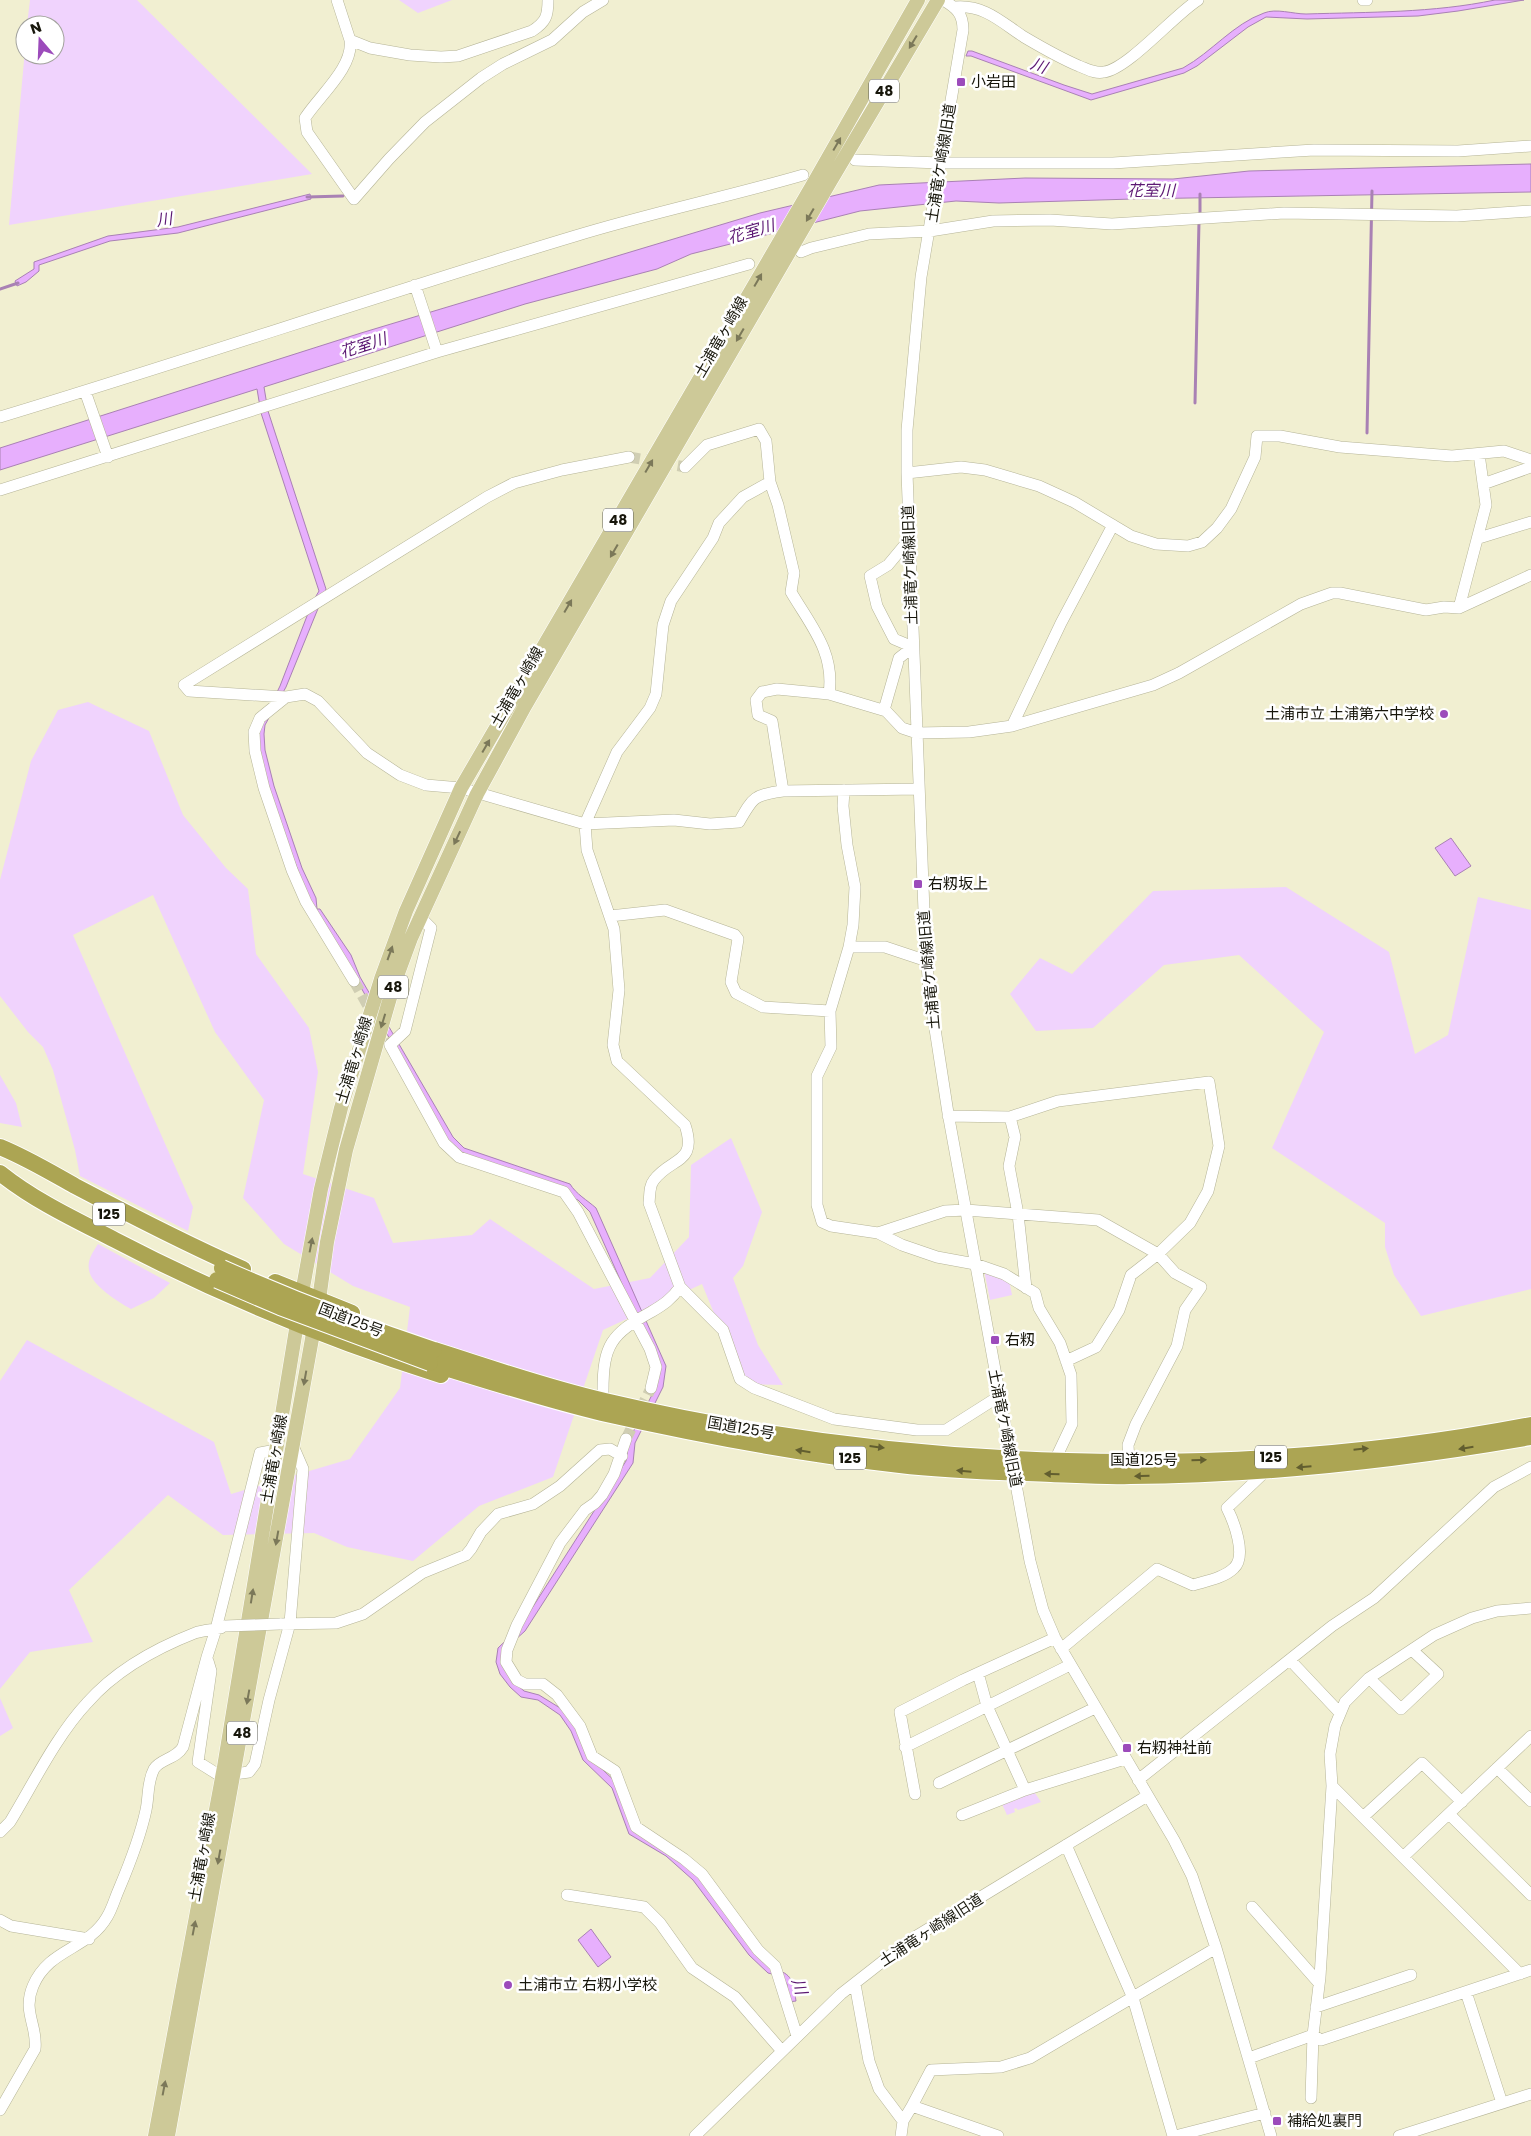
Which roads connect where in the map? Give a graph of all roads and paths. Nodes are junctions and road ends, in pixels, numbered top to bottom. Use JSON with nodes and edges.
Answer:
{"nodes":[{"id":1,"x":336,"y":0,"type":"edge"},
{"id":2,"x":548,"y":0,"type":"edge"},
{"id":3,"x":603,"y":0,"type":"edge"},
{"id":4,"x":918,"y":0,"type":"edge"},
{"id":5,"x":938,"y":0,"type":"edge"},
{"id":6,"x":943,"y":0,"type":"edge"},
{"id":7,"x":1197,"y":0,"type":"edge"},
{"id":8,"x":956,"y":7,"type":"junction"},
{"id":9,"x":350,"y":40,"type":"junction"},
{"id":10,"x":1531,"y":146,"type":"edge"},
{"id":11,"x":856,"y":160,"type":"dead end"},
{"id":12,"x":941,"y":166,"type":"junction"},
{"id":13,"x":802,"y":175,"type":"dead end"},
{"id":14,"x":1531,"y":211,"type":"edge"},
{"id":15,"x":931,"y":227,"type":"junction"},
{"id":16,"x":796,"y":250,"type":"junction"},
{"id":17,"x":748,"y":264,"type":"dead end"},
{"id":18,"x":415,"y":285,"type":"junction"},
{"id":19,"x":437,"y":352,"type":"junction"},
{"id":20,"x":85,"y":391,"type":"junction"},
{"id":21,"x":0,"y":417,"type":"edge"},
{"id":22,"x":1479,"y":454,"type":"junction"},
{"id":23,"x":108,"y":457,"type":"junction"},
{"id":24,"x":629,"y":457,"type":"tunnel mouth"},
{"id":25,"x":1531,"y":460,"type":"edge"},
{"id":26,"x":684,"y":467,"type":"dead end"},
{"id":27,"x":1531,"y":467,"type":"edge"},
{"id":28,"x":907,"y":473,"type":"junction"},
{"id":29,"x":770,"y":482,"type":"junction"},
{"id":30,"x":1483,"y":484,"type":"junction"},
{"id":31,"x":0,"y":490,"type":"edge"},
{"id":32,"x":1531,"y":522,"type":"edge"},
{"id":33,"x":1113,"y":525,"type":"junction"},
{"id":34,"x":1479,"y":538,"type":"junction"},
{"id":35,"x":908,"y":541,"type":"junction"},
{"id":36,"x":1531,"y":574,"type":"edge"},
{"id":37,"x":1459,"y":608,"type":"junction"},
{"id":38,"x":913,"y":647,"type":"junction"},
{"id":39,"x":829,"y":694,"type":"junction"},
{"id":40,"x":286,"y":697,"type":"junction"},
{"id":41,"x":884,"y":710,"type":"junction"},
{"id":42,"x":1012,"y":726,"type":"junction"},
{"id":43,"x":917,"y":733,"type":"junction"},
{"id":44,"x":461,"y":788,"type":"junction"},
{"id":45,"x":919,"y":788,"type":"junction"},
{"id":46,"x":844,"y":790,"type":"junction"},
{"id":47,"x":783,"y":791,"type":"junction"},
{"id":48,"x":477,"y":794,"type":"junction"},
{"id":49,"x":585,"y":824,"type":"junction"},
{"id":50,"x":610,"y":916,"type":"junction"},
{"id":51,"x":420,"y":917,"type":"junction"},
{"id":52,"x":849,"y":947,"type":"junction"},
{"id":53,"x":927,"y":961,"type":"junction"},
{"id":54,"x":354,"y":981,"type":"tunnel mouth"},
{"id":55,"x":830,"y":1012,"type":"junction"},
{"id":56,"x":948,"y":1116,"type":"junction"},
{"id":57,"x":1010,"y":1117,"type":"junction"},
{"id":58,"x":0,"y":1147,"type":"edge"},
{"id":59,"x":0,"y":1152,"type":"edge"},
{"id":60,"x":0,"y":1167,"type":"edge"},
{"id":61,"x":0,"y":1174,"type":"edge"},
{"id":62,"x":966,"y":1210,"type":"junction"},
{"id":63,"x":1018,"y":1214,"type":"junction"},
{"id":64,"x":878,"y":1233,"type":"junction"},
{"id":65,"x":1158,"y":1254,"type":"junction"},
{"id":66,"x":975,"y":1264,"type":"junction"},
{"id":67,"x":219,"y":1274,"type":"junction"},
{"id":68,"x":680,"y":1287,"type":"junction"},
{"id":69,"x":1026,"y":1288,"type":"junction"},
{"id":70,"x":302,"y":1293,"type":"junction"},
{"id":71,"x":319,"y":1300,"type":"junction"},
{"id":72,"x":634,"y":1321,"type":"junction"},
{"id":73,"x":297,"y":1323,"type":"junction"},
{"id":74,"x":314,"y":1330,"type":"junction"},
{"id":75,"x":1066,"y":1361,"type":"junction"},
{"id":76,"x":651,"y":1388,"type":"tunnel mouth"},
{"id":77,"x":603,"y":1391,"type":"junction"},
{"id":78,"x":998,"y":1397,"type":"junction"},
{"id":79,"x":690,"y":1425,"type":"junction"},
{"id":80,"x":1531,"y":1425,"type":"edge"},
{"id":81,"x":1531,"y":1437,"type":"edge"},
{"id":82,"x":626,"y":1439,"type":"tunnel mouth"},
{"id":83,"x":293,"y":1446,"type":"junction"},
{"id":84,"x":276,"y":1450,"type":"junction"},
{"id":85,"x":622,"y":1456,"type":"junction"},
{"id":86,"x":1055,"y":1460,"type":"junction"},
{"id":87,"x":1129,"y":1461,"type":"junction"},
{"id":88,"x":1012,"y":1465,"type":"junction"},
{"id":89,"x":1268,"y":1469,"type":"junction"},
{"id":90,"x":1531,"y":1470,"type":"edge"},
{"id":91,"x":1531,"y":1608,"type":"edge"},
{"id":92,"x":285,"y":1624,"type":"junction"},
{"id":93,"x":220,"y":1628,"type":"junction"},
{"id":94,"x":1055,"y":1638,"type":"junction"},
{"id":95,"x":1061,"y":1649,"type":"junction"},
{"id":96,"x":1412,"y":1650,"type":"junction"},
{"id":97,"x":207,"y":1657,"type":"junction"},
{"id":98,"x":1290,"y":1660,"type":"junction"},
{"id":99,"x":1070,"y":1665,"type":"junction"},
{"id":100,"x":978,"y":1673,"type":"junction"},
{"id":101,"x":1369,"y":1678,"type":"junction"},
{"id":102,"x":987,"y":1706,"type":"junction"},
{"id":103,"x":1095,"y":1708,"type":"junction"},
{"id":104,"x":1340,"y":1714,"type":"junction"},
{"id":105,"x":1531,"y":1736,"type":"edge"},
{"id":106,"x":906,"y":1747,"type":"junction"},
{"id":107,"x":1007,"y":1750,"type":"junction"},
{"id":108,"x":1125,"y":1759,"type":"junction"},
{"id":109,"x":1497,"y":1768,"type":"junction"},
{"id":110,"x":228,"y":1775,"type":"junction"},
{"id":111,"x":1138,"y":1780,"type":"junction"},
{"id":112,"x":939,"y":1783,"type":"dead end"},
{"id":113,"x":1332,"y":1786,"type":"junction"},
{"id":114,"x":1026,"y":1790,"type":"junction"},
{"id":115,"x":916,"y":1794,"type":"dead end"},
{"id":116,"x":1147,"y":1796,"type":"junction"},
{"id":117,"x":1531,"y":1801,"type":"edge"},
{"id":118,"x":1462,"y":1802,"type":"junction"},
{"id":119,"x":1449,"y":1814,"type":"junction"},
{"id":120,"x":962,"y":1815,"type":"dead end"},
{"id":121,"x":1363,"y":1817,"type":"junction"},
{"id":122,"x":0,"y":1832,"type":"edge"},
{"id":123,"x":1066,"y":1845,"type":"junction"},
{"id":124,"x":1403,"y":1857,"type":"junction"},
{"id":125,"x":566,"y":1895,"type":"dead end"},
{"id":126,"x":1531,"y":1895,"type":"edge"},
{"id":127,"x":1252,"y":1907,"type":"dead end"},
{"id":128,"x":0,"y":1920,"type":"edge"},
{"id":129,"x":89,"y":1939,"type":"junction"},
{"id":130,"x":1216,"y":1948,"type":"junction"},
{"id":131,"x":1526,"y":1972,"type":"edge"},
{"id":132,"x":1411,"y":1975,"type":"dead end"},
{"id":133,"x":855,"y":1984,"type":"junction"},
{"id":134,"x":1319,"y":1984,"type":"junction"},
{"id":135,"x":1466,"y":1992,"type":"junction"},
{"id":136,"x":1133,"y":1998,"type":"junction"},
{"id":137,"x":1316,"y":2007,"type":"junction"},
{"id":138,"x":1312,"y":2035,"type":"junction"},
{"id":139,"x":797,"y":2036,"type":"junction"},
{"id":140,"x":782,"y":2050,"type":"junction"},
{"id":141,"x":1249,"y":2058,"type":"junction"},
{"id":142,"x":1531,"y":2094,"type":"edge"},
{"id":143,"x":1311,"y":2098,"type":"dead end"},
{"id":144,"x":1502,"y":2104,"type":"junction"},
{"id":145,"x":912,"y":2106,"type":"junction"},
{"id":146,"x":0,"y":2110,"type":"edge"},
{"id":147,"x":1265,"y":2113,"type":"junction"},
{"id":148,"x":903,"y":2121,"type":"junction"},
{"id":149,"x":977,"y":2133,"type":"edge"},
{"id":150,"x":154,"y":2136,"type":"edge"},
{"id":151,"x":168,"y":2136,"type":"edge"},
{"id":152,"x":695,"y":2136,"type":"edge"},
{"id":153,"x":901,"y":2136,"type":"edge"},
{"id":154,"x":998,"y":2136,"type":"edge"},
{"id":155,"x":1174,"y":2136,"type":"edge"},
{"id":156,"x":1271,"y":2136,"type":"edge"},
{"id":157,"x":1399,"y":2136,"type":"edge"}],
"edges":[{"from":1,"to":9,"type":"street"},
{"from":2,"to":9,"type":"street"},
{"from":3,"to":9,"type":"street"},
{"from":44,"to":4,"type":"main road","name":"土浦竜ヶ崎線","number":"48","one_way":true},
{"from":5,"to":16,"type":"main road","name":"土浦竜ヶ崎線","number":"48","one_way":true},
{"from":6,"to":8,"type":"street"},
{"from":7,"to":8,"type":"street"},
{"from":8,"to":12,"type":"street","name":"土浦竜ケ崎線旧道"},
{"from":10,"to":12,"type":"street"},
{"from":11,"to":12,"type":"street"},
{"from":12,"to":15,"type":"street","name":"土浦竜ケ崎線旧道"},
{"from":13,"to":18,"type":"street"},
{"from":14,"to":15,"type":"street"},
{"from":15,"to":16,"type":"street"},
{"from":15,"to":28,"type":"street","name":"土浦竜ケ崎線旧道"},
{"from":16,"to":48,"type":"main road","name":"土浦竜ヶ崎線","number":"48","one_way":true},
{"from":17,"to":19,"type":"street"},
{"from":18,"to":19,"type":"street"},
{"from":18,"to":20,"type":"street"},
{"from":19,"to":23,"type":"street"},
{"from":20,"to":21,"type":"street"},
{"from":20,"to":23,"type":"street"},
{"from":22,"to":25,"type":"street"},
{"from":22,"to":30,"type":"street"},
{"from":22,"to":33,"type":"street"},
{"from":23,"to":31,"type":"street"},
{"from":24,"to":40,"type":"street"},
{"from":26,"to":29,"type":"street"},
{"from":27,"to":30,"type":"street"},
{"from":28,"to":33,"type":"street"},
{"from":28,"to":35,"type":"street","name":"土浦竜ケ崎線旧道"},
{"from":29,"to":39,"type":"street"},
{"from":29,"to":49,"type":"street"},
{"from":30,"to":34,"type":"street"},
{"from":32,"to":34,"type":"street"},
{"from":33,"to":42,"type":"street"},
{"from":34,"to":37,"type":"street"},
{"from":35,"to":38,"type":"street","name":"土浦竜ケ崎線旧道"},
{"from":35,"to":38,"type":"street"},
{"from":36,"to":37,"type":"street"},
{"from":37,"to":42,"type":"street"},
{"from":38,"to":41,"type":"street"},
{"from":38,"to":43,"type":"street","name":"土浦竜ケ崎線旧道"},
{"from":39,"to":41,"type":"street"},
{"from":39,"to":47,"type":"street"},
{"from":40,"to":44,"type":"street"},
{"from":40,"to":54,"type":"street"},
{"from":41,"to":43,"type":"street"},
{"from":42,"to":43,"type":"street"},
{"from":43,"to":45,"type":"street","name":"土浦竜ケ崎線旧道"},
{"from":44,"to":48,"type":"street"},
{"from":70,"to":44,"type":"main road","name":"土浦竜ヶ崎線","number":"48","one_way":true},
{"from":45,"to":46,"type":"street"},
{"from":45,"to":53,"type":"street","name":"土浦竜ケ崎線旧道"},
{"from":46,"to":47,"type":"street"},
{"from":46,"to":52,"type":"street"},
{"from":47,"to":49,"type":"street"},
{"from":48,"to":49,"type":"street"},
{"from":48,"to":51,"type":"main road","name":"土浦竜ヶ崎線","number":"48","one_way":true},
{"from":49,"to":50,"type":"street"},
{"from":50,"to":55,"type":"street"},
{"from":50,"to":68,"type":"street"},
{"from":51,"to":71,"type":"main road","name":"土浦竜ヶ崎線","number":"48","one_way":true},
{"from":51,"to":72,"type":"street"},
{"from":52,"to":53,"type":"street"},
{"from":52,"to":55,"type":"street"},
{"from":53,"to":56,"type":"street","name":"土浦竜ケ崎線旧道"},
{"from":55,"to":64,"type":"street"},
{"from":56,"to":57,"type":"street"},
{"from":56,"to":62,"type":"street","name":"土浦竜ケ崎線旧道"},
{"from":57,"to":63,"type":"street"},
{"from":57,"to":65,"type":"street"},
{"from":58,"to":70,"type":"highway"},
{"from":59,"to":67,"type":"highway","name":"国道125号","number":"125"},
{"from":60,"to":67,"type":"highway","name":"国道125号","number":"125"},
{"from":61,"to":73,"type":"highway"},
{"from":62,"to":63,"type":"street"},
{"from":62,"to":64,"type":"street"},
{"from":62,"to":66,"type":"street","name":"土浦竜ケ崎線旧道"},
{"from":63,"to":65,"type":"street"},
{"from":63,"to":69,"type":"street"},
{"from":64,"to":66,"type":"street"},
{"from":65,"to":75,"type":"street"},
{"from":65,"to":87,"type":"street"},
{"from":66,"to":69,"type":"street"},
{"from":66,"to":78,"type":"street","name":"土浦竜ケ崎線旧道"},
{"from":67,"to":79,"type":"highway","name":"国道125号","number":"125","bridge":true},
{"from":68,"to":72,"type":"street"},
{"from":68,"to":78,"type":"street"},
{"from":69,"to":75,"type":"street"},
{"from":70,"to":71,"type":"highway"},
{"from":70,"to":73,"type":"main road","name":"土浦竜ヶ崎線","number":"48"},
{"from":71,"to":74,"type":"main road","name":"土浦竜ヶ崎線","number":"48"},
{"from":71,"to":77,"type":"highway"},
{"from":72,"to":76,"type":"street"},
{"from":72,"to":77,"type":"street"},
{"from":73,"to":74,"type":"highway"},
{"from":73,"to":84,"type":"main road","name":"土浦竜ヶ崎線","number":"48"},
{"from":74,"to":79,"type":"highway"},
{"from":74,"to":83,"type":"main road","name":"土浦竜ヶ崎線","number":"48","one_way":true},
{"from":75,"to":86,"type":"street"},
{"from":77,"to":79,"type":"highway"},
{"from":78,"to":88,"type":"street","name":"土浦竜ケ崎線旧道"},
{"from":79,"to":88,"type":"highway","name":"国道125号","number":"125"},
{"from":87,"to":80,"type":"highway","name":"国道125号","number":"125","one_way":true},
{"from":81,"to":89,"type":"highway","name":"国道125号","number":"125","one_way":true},
{"from":82,"to":85,"type":"street"},
{"from":83,"to":92,"type":"street"},
{"from":83,"to":110,"type":"main road","name":"土浦竜ヶ崎線","number":"48","one_way":true},
{"from":84,"to":93,"type":"street"},
{"from":110,"to":84,"type":"main road","name":"土浦竜ヶ崎線","number":"48","one_way":true},
{"from":85,"to":92,"type":"street"},
{"from":85,"to":139,"type":"street"},
{"from":86,"to":87,"type":"highway","name":"国道125号","number":"125"},
{"from":86,"to":88,"type":"highway","name":"国道125号","number":"125"},
{"from":89,"to":88,"type":"highway","name":"国道125号","number":"125","one_way":true},
{"from":88,"to":94,"type":"street","name":"土浦竜ケ崎線旧道"},
{"from":89,"to":95,"type":"street"},
{"from":90,"to":98,"type":"street"},
{"from":91,"to":96,"type":"street"},
{"from":92,"to":93,"type":"street","bridge":true},
{"from":92,"to":110,"type":"street"},
{"from":93,"to":97,"type":"street"},
{"from":93,"to":122,"type":"street"},
{"from":94,"to":95,"type":"street","name":"土浦竜ケ崎線旧道"},
{"from":94,"to":100,"type":"street"},
{"from":95,"to":99,"type":"street","name":"土浦竜ケ崎線旧道"},
{"from":96,"to":101,"type":"street"},
{"from":96,"to":101,"type":"street"},
{"from":97,"to":110,"type":"street"},
{"from":97,"to":129,"type":"street"},
{"from":98,"to":104,"type":"street"},
{"from":98,"to":111,"type":"street"},
{"from":99,"to":102,"type":"street"},
{"from":99,"to":103,"type":"street","name":"土浦竜ケ崎線旧道"},
{"from":100,"to":102,"type":"street"},
{"from":100,"to":106,"type":"street"},
{"from":101,"to":104,"type":"street"},
{"from":102,"to":106,"type":"street"},
{"from":102,"to":107,"type":"street"},
{"from":103,"to":107,"type":"street"},
{"from":103,"to":108,"type":"street","name":"土浦竜ケ崎線旧道"},
{"from":104,"to":113,"type":"street"},
{"from":105,"to":109,"type":"street"},
{"from":106,"to":115,"type":"street"},
{"from":107,"to":112,"type":"street"},
{"from":107,"to":114,"type":"street"},
{"from":108,"to":111,"type":"street","name":"土浦竜ケ崎線旧道"},
{"from":108,"to":114,"type":"street"},
{"from":109,"to":117,"type":"street"},
{"from":109,"to":118,"type":"street"},
{"from":150,"to":110,"type":"main road","name":"土浦竜ヶ崎線","number":"48","one_way":true},
{"from":110,"to":151,"type":"main road","name":"土浦竜ヶ崎線","number":"48","one_way":true},
{"from":111,"to":116,"type":"street","name":"土浦竜ケ崎線旧道"},
{"from":113,"to":121,"type":"street"},
{"from":113,"to":134,"type":"street"},
{"from":114,"to":120,"type":"street"},
{"from":116,"to":123,"type":"street","name":"土浦竜ヶ崎線旧道"},
{"from":116,"to":130,"type":"street","name":"土浦竜ケ崎線旧道"},
{"from":118,"to":119,"type":"street"},
{"from":118,"to":121,"type":"street"},
{"from":119,"to":124,"type":"street"},
{"from":119,"to":126,"type":"street"},
{"from":121,"to":124,"type":"street"},
{"from":123,"to":133,"type":"street","name":"土浦竜ヶ崎線旧道"},
{"from":123,"to":136,"type":"street"},
{"from":124,"to":131,"type":"street"},
{"from":125,"to":140,"type":"street"},
{"from":127,"to":134,"type":"street"},
{"from":128,"to":129,"type":"street"},
{"from":129,"to":146,"type":"street"},
{"from":130,"to":136,"type":"street"},
{"from":130,"to":141,"type":"street","name":"土浦竜ケ崎線旧道"},
{"from":131,"to":135,"type":"street"},
{"from":132,"to":137,"type":"street"},
{"from":133,"to":139,"type":"street","name":"土浦竜ヶ崎線旧道"},
{"from":133,"to":148,"type":"street"},
{"from":134,"to":137,"type":"street"},
{"from":135,"to":138,"type":"street"},
{"from":135,"to":144,"type":"street"},
{"from":136,"to":145,"type":"street"},
{"from":136,"to":155,"type":"street"},
{"from":137,"to":138,"type":"street"},
{"from":138,"to":141,"type":"street"},
{"from":138,"to":143,"type":"street"},
{"from":139,"to":140,"type":"street","name":"土浦竜ヶ崎線旧道"},
{"from":140,"to":152,"type":"street","name":"土浦竜ヶ崎線旧道"},
{"from":141,"to":147,"type":"street","name":"土浦竜ケ崎線旧道"},
{"from":142,"to":144,"type":"street"},
{"from":144,"to":157,"type":"street"},
{"from":145,"to":148,"type":"street"},
{"from":145,"to":149,"type":"street"},
{"from":147,"to":155,"type":"street"},
{"from":147,"to":156,"type":"street","name":"土浦竜ケ崎線旧道"},
{"from":148,"to":153,"type":"street"},
{"from":149,"to":154,"type":"street"}]}
